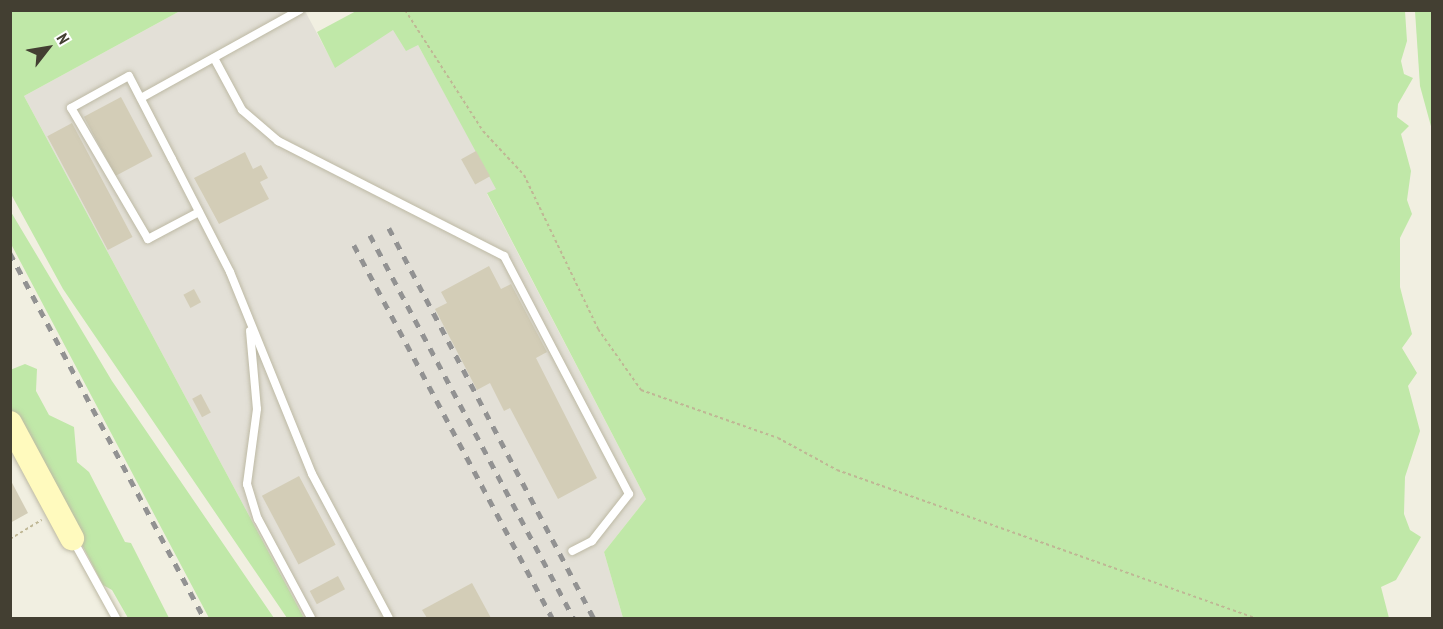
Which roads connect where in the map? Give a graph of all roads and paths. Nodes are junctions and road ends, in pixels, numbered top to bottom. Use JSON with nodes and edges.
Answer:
{"nodes":[{"id":1,"x":300,"y":10,"type":"edge"},
{"id":2,"x":405,"y":10,"type":"edge"},
{"id":3,"x":214,"y":58,"type":"junction"},
{"id":4,"x":141,"y":98,"type":"junction"},
{"id":5,"x":199,"y":212,"type":"junction"},
{"id":6,"x":250,"y":324,"type":"junction"},
{"id":7,"x":10,"y":423,"type":"edge"},
{"id":8,"x":57,"y":509,"type":"junction"},
{"id":9,"x":72,"y":538,"type":"joint"},
{"id":10,"x":10,"y":539,"type":"edge"},
{"id":11,"x":572,"y":551,"type":"dead end"},
{"id":12,"x":116,"y":618,"type":"edge"},
{"id":13,"x":311,"y":618,"type":"edge"},
{"id":14,"x":389,"y":618,"type":"edge"},
{"id":15,"x":1255,"y":618,"type":"edge"}],
"edges":[{"from":1,"to":3,"type":"lane"},
{"from":2,"to":15,"type":"path"},
{"from":3,"to":4,"type":"lane"},
{"from":3,"to":11,"type":"lane"},
{"from":4,"to":5,"type":"lane"},
{"from":4,"to":5,"type":"lane"},
{"from":5,"to":6,"type":"lane"},
{"from":6,"to":13,"type":"lane"},
{"from":6,"to":14,"type":"lane"},
{"from":7,"to":8,"type":"street"},
{"from":8,"to":9,"type":"street"},
{"from":8,"to":10,"type":"path"},
{"from":9,"to":12,"type":"lane"}]}
